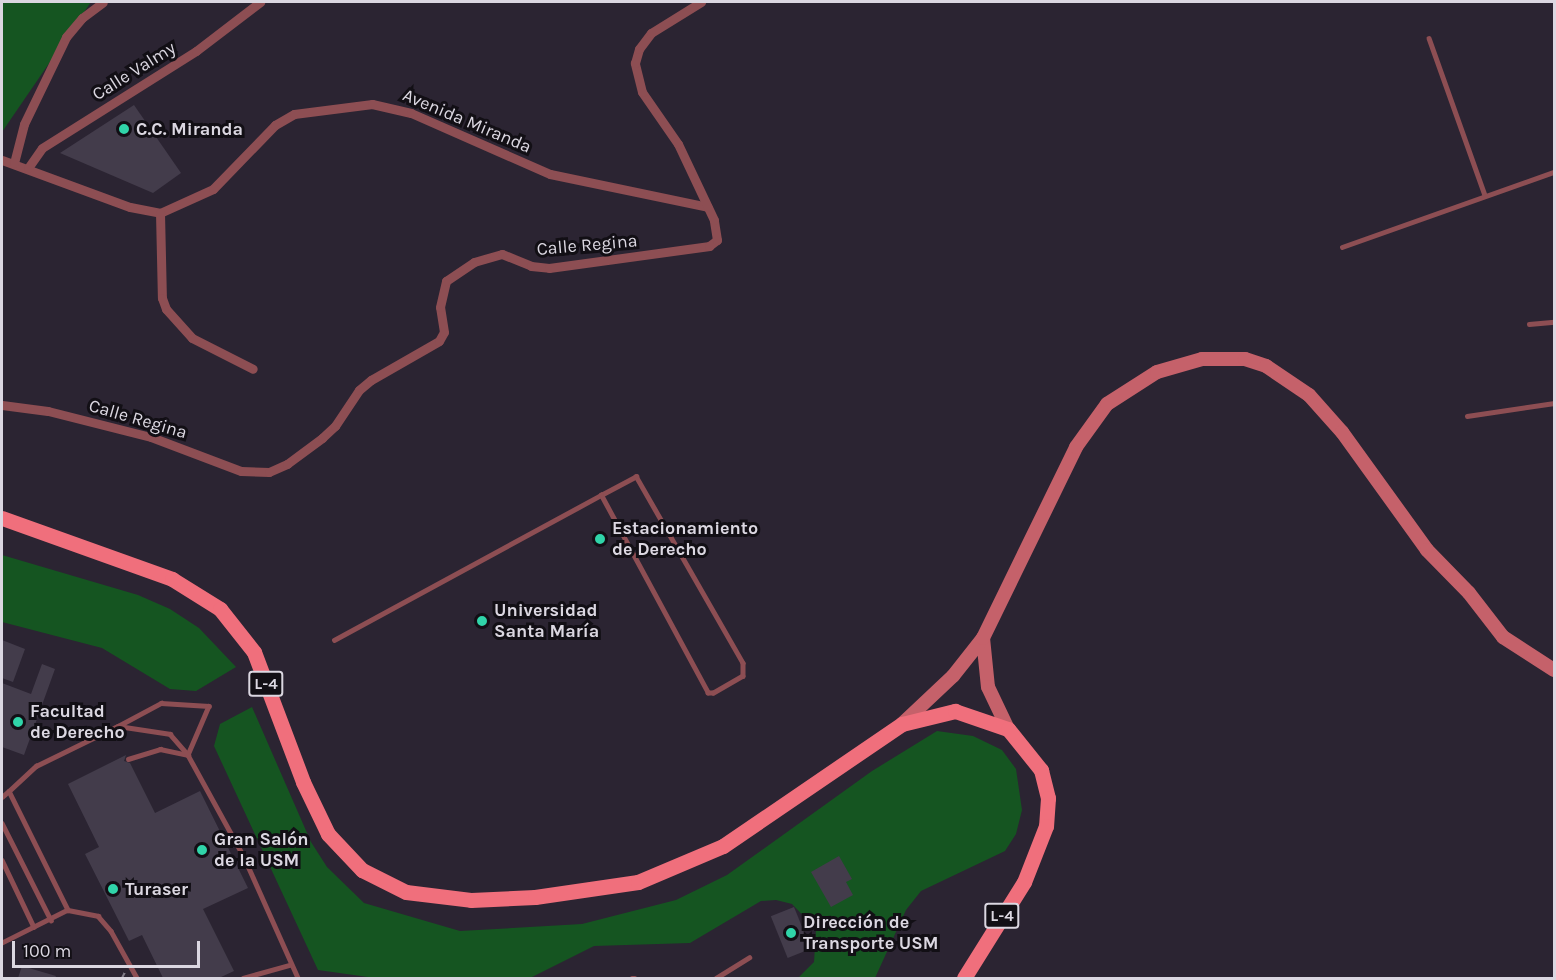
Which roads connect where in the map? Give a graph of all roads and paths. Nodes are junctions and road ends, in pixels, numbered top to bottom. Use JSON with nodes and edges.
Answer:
{"nodes":[{"id":1,"x":103,"y":2,"type":"edge"},
{"id":2,"x":260,"y":2,"type":"edge"},
{"id":3,"x":701,"y":2,"type":"edge"},
{"id":4,"x":1429,"y":38,"type":"dead end"},
{"id":5,"x":2,"y":160,"type":"edge"},
{"id":6,"x":14,"y":163,"type":"junction"},
{"id":7,"x":28,"y":168,"type":"junction"},
{"id":8,"x":1554,"y":172,"type":"edge"},
{"id":9,"x":1485,"y":195,"type":"junction"},
{"id":10,"x":708,"y":207,"type":"junction"},
{"id":11,"x":160,"y":213,"type":"junction"},
{"id":12,"x":1342,"y":247,"type":"dead end"},
{"id":13,"x":1554,"y":322,"type":"edge"},
{"id":14,"x":1529,"y":324,"type":"dead end"},
{"id":15,"x":253,"y":369,"type":"dead end"},
{"id":16,"x":1554,"y":404,"type":"edge"},
{"id":17,"x":2,"y":405,"type":"edge"},
{"id":18,"x":1467,"y":416,"type":"dead end"},
{"id":19,"x":601,"y":495,"type":"junction"},
{"id":20,"x":2,"y":518,"type":"edge"},
{"id":21,"x":983,"y":638,"type":"junction"},
{"id":22,"x":334,"y":640,"type":"dead end"},
{"id":23,"x":1554,"y":670,"type":"edge"},
{"id":24,"x":902,"y":724,"type":"junction"},
{"id":25,"x":118,"y":726,"type":"junction"},
{"id":26,"x":1008,"y":729,"type":"junction"},
{"id":27,"x":188,"y":755,"type":"junction"},
{"id":28,"x":128,"y":759,"type":"dead end"},
{"id":29,"x":9,"y":791,"type":"junction"},
{"id":30,"x":2,"y":797,"type":"edge"},
{"id":31,"x":2,"y":823,"type":"edge"},
{"id":32,"x":2,"y":860,"type":"edge"},
{"id":33,"x":68,"y":910,"type":"junction"},
{"id":34,"x":51,"y":920,"type":"junction"},
{"id":35,"x":34,"y":927,"type":"junction"},
{"id":36,"x":2,"y":943,"type":"edge"},
{"id":37,"x":749,"y":957,"type":"dead end"},
{"id":38,"x":289,"y":965,"type":"junction"},
{"id":39,"x":137,"y":978,"type":"edge"},
{"id":40,"x":243,"y":978,"type":"edge"},
{"id":41,"x":298,"y":978,"type":"edge"},
{"id":42,"x":716,"y":978,"type":"edge"},
{"id":43,"x":964,"y":978,"type":"edge"}],
"edges":[{"from":1,"to":6,"type":"street"},
{"from":2,"to":7,"type":"street","name":"Calle Valmy"},
{"from":3,"to":10,"type":"street","name":"Calle Regina"},
{"from":4,"to":9,"type":"lane"},
{"from":5,"to":6,"type":"street"},
{"from":6,"to":7,"type":"street"},
{"from":7,"to":11,"type":"street"},
{"from":8,"to":9,"type":"lane"},
{"from":9,"to":12,"type":"lane"},
{"from":10,"to":11,"type":"street","name":"Avenida Miranda"},
{"from":10,"to":17,"type":"street","name":"Calle Regina"},
{"from":11,"to":15,"type":"street"},
{"from":13,"to":14,"type":"lane"},
{"from":16,"to":18,"type":"lane"},
{"from":19,"to":19,"type":"lane"},
{"from":19,"to":22,"type":"lane"},
{"from":20,"to":24,"type":"main road","number":"L-4"},
{"from":21,"to":23,"type":"main road"},
{"from":21,"to":24,"type":"main road"},
{"from":21,"to":26,"type":"main road"},
{"from":24,"to":26,"type":"main road","number":"L-4"},
{"from":25,"to":27,"type":"lane"},
{"from":25,"to":27,"type":"lane"},
{"from":25,"to":29,"type":"lane"},
{"from":26,"to":43,"type":"main road","number":"L-4"},
{"from":27,"to":28,"type":"lane"},
{"from":27,"to":38,"type":"lane"},
{"from":29,"to":30,"type":"lane"},
{"from":29,"to":33,"type":"lane"},
{"from":31,"to":34,"type":"lane"},
{"from":32,"to":35,"type":"lane"},
{"from":33,"to":34,"type":"lane"},
{"from":33,"to":39,"type":"lane"},
{"from":34,"to":35,"type":"lane"},
{"from":35,"to":36,"type":"lane"},
{"from":37,"to":42,"type":"lane"},
{"from":38,"to":40,"type":"lane"},
{"from":38,"to":41,"type":"lane"}]}
